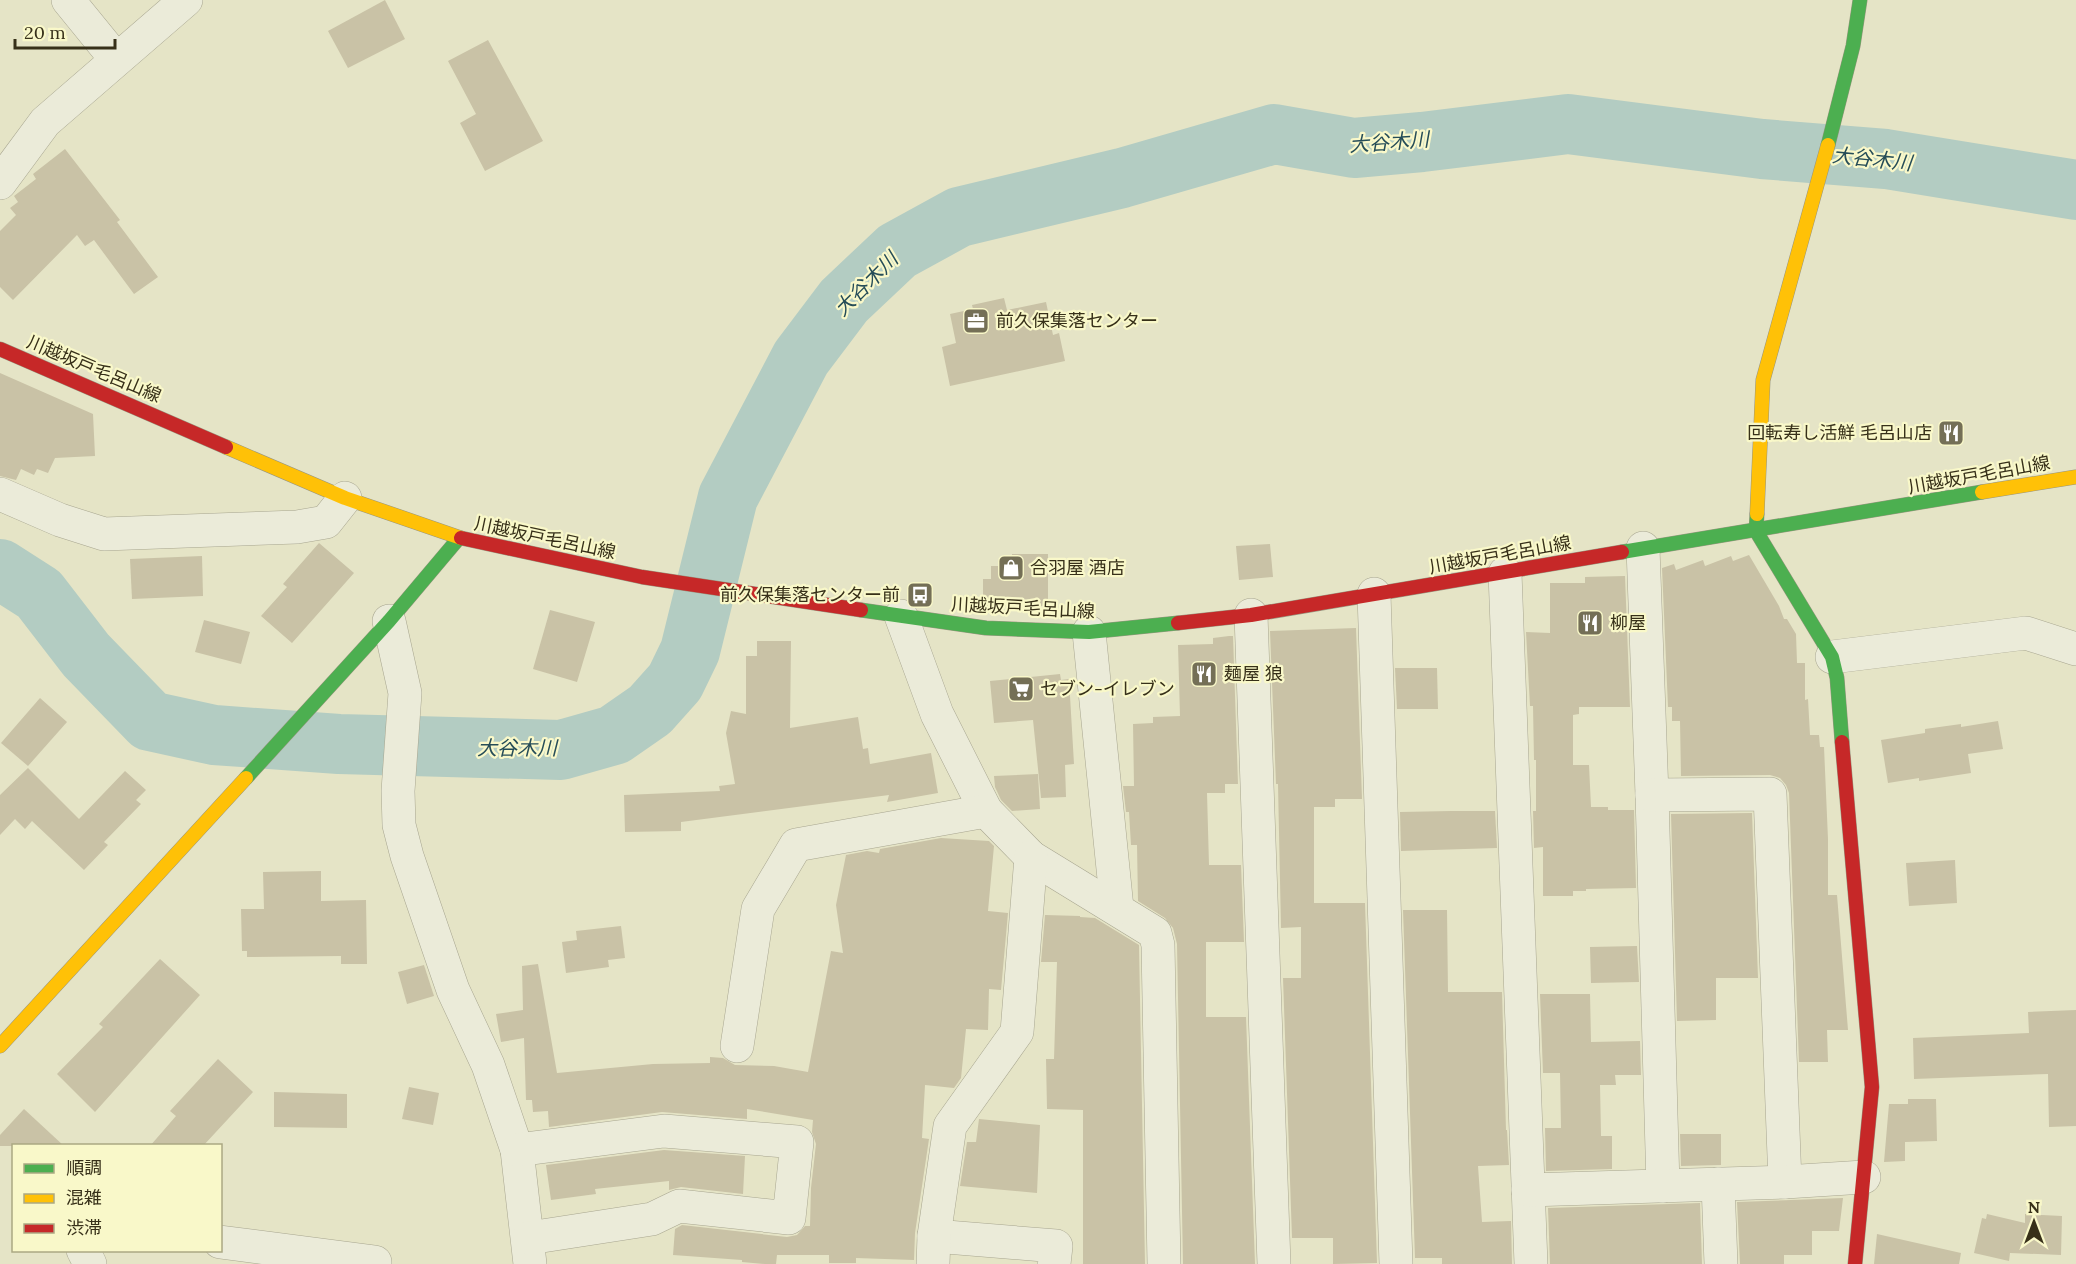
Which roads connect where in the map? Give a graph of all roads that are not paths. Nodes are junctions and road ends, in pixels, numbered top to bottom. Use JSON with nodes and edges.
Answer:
{"nodes":[{"id":1,"x":69,"y":0,"type":"edge"},
{"id":2,"x":186,"y":0,"type":"edge"},
{"id":3,"x":1860,"y":0,"type":"edge"},
{"id":4,"x":116,"y":59,"type":"junction"},
{"id":5,"x":0,"y":183,"type":"edge"},
{"id":6,"x":0,"y":349,"type":"edge"},
{"id":7,"x":2076,"y":477,"type":"edge"},
{"id":8,"x":0,"y":495,"type":"edge"},
{"id":9,"x":345,"y":498,"type":"junction"},
{"id":10,"x":1756,"y":531,"type":"junction"},
{"id":11,"x":459,"y":537,"type":"junction"},
{"id":12,"x":1643,"y":548,"type":"junction"},
{"id":13,"x":1505,"y":573,"type":"junction"},
{"id":14,"x":1374,"y":594,"type":"junction"},
{"id":15,"x":1251,"y":615,"type":"junction"},
{"id":16,"x":901,"y":616,"type":"junction"},
{"id":17,"x":389,"y":621,"type":"junction"},
{"id":18,"x":1089,"y":632,"type":"junction"},
{"id":19,"x":2076,"y":649,"type":"edge"},
{"id":20,"x":1832,"y":657,"type":"junction"},
{"id":21,"x":1652,"y":795,"type":"junction"},
{"id":22,"x":986,"y":811,"type":"junction"},
{"id":23,"x":1031,"y":857,"type":"junction"},
{"id":24,"x":1118,"y":908,"type":"junction"},
{"id":25,"x":0,"y":1046,"type":"edge"},
{"id":26,"x":737,"y":1046,"type":"dead end"},
{"id":27,"x":517,"y":1150,"type":"junction"},
{"id":28,"x":1864,"y":1177,"type":"junction"},
{"id":29,"x":1785,"y":1182,"type":"junction"},
{"id":30,"x":1718,"y":1184,"type":"junction"},
{"id":31,"x":1663,"y":1186,"type":"junction"},
{"id":32,"x":1528,"y":1190,"type":"junction"},
{"id":33,"x":222,"y":1242,"type":"edge"},
{"id":34,"x":934,"y":1250,"type":"edge"},
{"id":35,"x":530,"y":1251,"type":"edge"},
{"id":36,"x":375,"y":1264,"type":"edge"},
{"id":37,"x":1054,"y":1264,"type":"edge"},
{"id":38,"x":1164,"y":1264,"type":"edge"},
{"id":39,"x":1274,"y":1264,"type":"edge"},
{"id":40,"x":1395,"y":1264,"type":"edge"},
{"id":41,"x":1531,"y":1264,"type":"edge"},
{"id":42,"x":1721,"y":1264,"type":"edge"},
{"id":43,"x":1855,"y":1264,"type":"edge"}],
"edges":[{"from":1,"to":4,"type":"street"},
{"from":2,"to":4,"type":"street"},
{"from":3,"to":10,"type":"main road"},
{"from":4,"to":5,"type":"street"},
{"from":6,"to":9,"type":"main road","name":"川越坂戸毛呂山線"},
{"from":7,"to":10,"type":"main road","name":"川越坂戸毛呂山線"},
{"from":8,"to":9,"type":"street"},
{"from":9,"to":11,"type":"main road","name":"川越坂戸毛呂山線"},
{"from":10,"to":12,"type":"main road","name":"川越坂戸毛呂山線"},
{"from":10,"to":20,"type":"main road"},
{"from":11,"to":16,"type":"main road","name":"川越坂戸毛呂山線"},
{"from":11,"to":17,"type":"main road"},
{"from":12,"to":13,"type":"main road","name":"川越坂戸毛呂山線"},
{"from":12,"to":21,"type":"street"},
{"from":13,"to":14,"type":"main road","name":"川越坂戸毛呂山線"},
{"from":13,"to":32,"type":"street"},
{"from":14,"to":15,"type":"main road","name":"川越坂戸毛呂山線"},
{"from":14,"to":40,"type":"street"},
{"from":15,"to":18,"type":"main road","name":"川越坂戸毛呂山線"},
{"from":15,"to":39,"type":"street"},
{"from":16,"to":18,"type":"main road","name":"川越坂戸毛呂山線"},
{"from":16,"to":22,"type":"street"},
{"from":17,"to":25,"type":"main road"},
{"from":17,"to":27,"type":"street"},
{"from":18,"to":24,"type":"street"},
{"from":19,"to":20,"type":"street"},
{"from":20,"to":28,"type":"main road"},
{"from":21,"to":29,"type":"street"},
{"from":21,"to":31,"type":"street"},
{"from":22,"to":23,"type":"street"},
{"from":22,"to":26,"type":"street"},
{"from":23,"to":24,"type":"street"},
{"from":23,"to":34,"type":"street"},
{"from":24,"to":38,"type":"street"},
{"from":27,"to":35,"type":"street"},
{"from":27,"to":35,"type":"street"},
{"from":28,"to":29,"type":"street"},
{"from":28,"to":43,"type":"main road"},
{"from":29,"to":30,"type":"street"},
{"from":30,"to":31,"type":"street"},
{"from":30,"to":42,"type":"street"},
{"from":31,"to":32,"type":"street"},
{"from":32,"to":41,"type":"street"},
{"from":33,"to":36,"type":"street"},
{"from":34,"to":37,"type":"street"}]}
